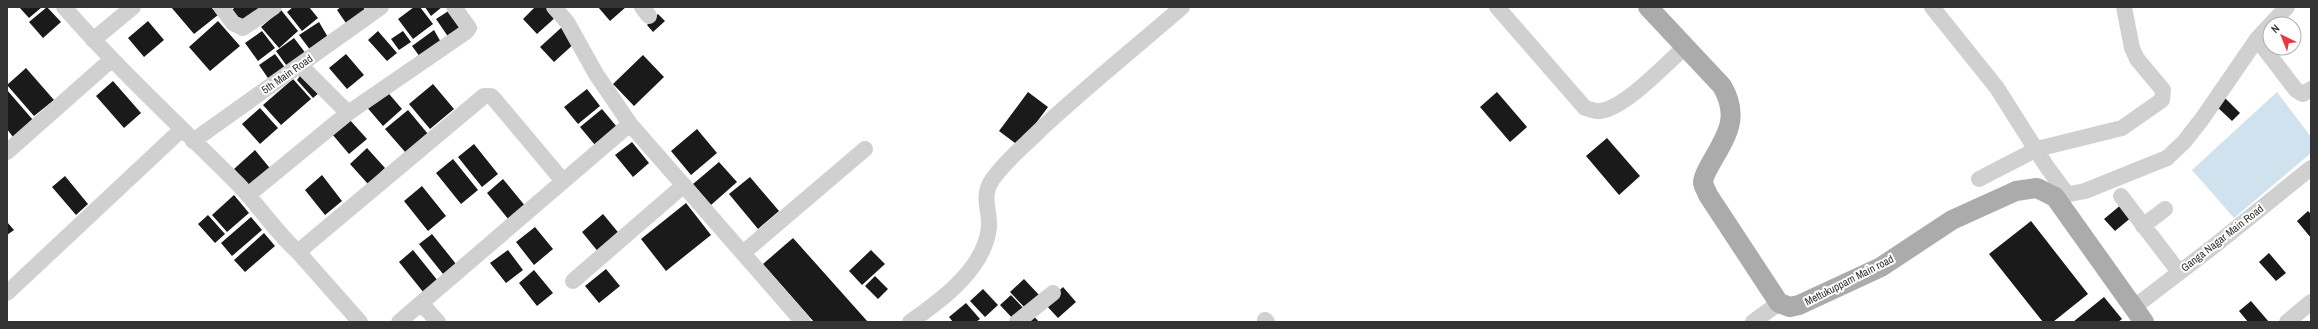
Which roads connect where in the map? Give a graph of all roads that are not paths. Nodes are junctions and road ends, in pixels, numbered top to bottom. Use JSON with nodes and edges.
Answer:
{"nodes":[{"id":1,"x":64,"y":7,"type":"edge"},
{"id":2,"x":133,"y":7,"type":"edge"},
{"id":3,"x":221,"y":7,"type":"edge"},
{"id":4,"x":274,"y":7,"type":"edge"},
{"id":5,"x":381,"y":7,"type":"edge"},
{"id":6,"x":454,"y":7,"type":"edge"},
{"id":7,"x":554,"y":7,"type":"edge"},
{"id":8,"x":1182,"y":7,"type":"edge"},
{"id":9,"x":1497,"y":7,"type":"edge"},
{"id":10,"x":1648,"y":7,"type":"edge"},
{"id":11,"x":2124,"y":7,"type":"edge"},
{"id":12,"x":2287,"y":7,"type":"edge"},
{"id":13,"x":1936,"y":8,"type":"edge"},
{"id":14,"x":2279,"y":16,"type":"edge"},
{"id":15,"x":2262,"y":34,"type":"edge"},
{"id":16,"x":2257,"y":39,"type":"junction"},
{"id":17,"x":93,"y":40,"type":"junction"},
{"id":18,"x":1685,"y":47,"type":"junction"},
{"id":19,"x":111,"y":60,"type":"junction"},
{"id":20,"x":300,"y":65,"type":"junction"},
{"id":21,"x":2311,"y":89,"type":"edge"},
{"id":22,"x":348,"y":113,"type":"junction"},
{"id":23,"x":630,"y":124,"type":"junction"},
{"id":24,"x":187,"y":136,"type":"junction"},
{"id":25,"x":865,"y":149,"type":"dead end"},
{"id":26,"x":2037,"y":149,"type":"junction"},
{"id":27,"x":7,"y":152,"type":"edge"},
{"id":28,"x":2311,"y":168,"type":"edge"},
{"id":29,"x":1979,"y":179,"type":"dead end"},
{"id":30,"x":563,"y":181,"type":"junction"},
{"id":31,"x":684,"y":185,"type":"junction"},
{"id":32,"x":248,"y":195,"type":"junction"},
{"id":33,"x":2061,"y":195,"type":"junction"},
{"id":34,"x":2121,"y":196,"type":"dead end"},
{"id":35,"x":2165,"y":209,"type":"dead end"},
{"id":36,"x":2143,"y":226,"type":"junction"},
{"id":37,"x":298,"y":252,"type":"junction"},
{"id":38,"x":743,"y":253,"type":"junction"},
{"id":39,"x":2180,"y":272,"type":"junction"},
{"id":40,"x":573,"y":281,"type":"dead end"},
{"id":41,"x":7,"y":293,"type":"edge"},
{"id":42,"x":1052,"y":293,"type":"dead end"},
{"id":43,"x":2311,"y":302,"type":"edge"},
{"id":44,"x":421,"y":303,"type":"junction"},
{"id":45,"x":1779,"y":303,"type":"junction"},
{"id":46,"x":2139,"y":315,"type":"edge"},
{"id":47,"x":360,"y":322,"type":"edge"},
{"id":48,"x":399,"y":322,"type":"edge"},
{"id":49,"x":438,"y":322,"type":"edge"},
{"id":50,"x":803,"y":322,"type":"edge"},
{"id":51,"x":910,"y":322,"type":"edge"},
{"id":52,"x":1017,"y":322,"type":"edge"},
{"id":53,"x":1754,"y":322,"type":"edge"},
{"id":54,"x":2287,"y":322,"type":"edge"}],
"edges":[{"from":1,"to":17,"type":"street"},
{"from":2,"to":17,"type":"street"},
{"from":3,"to":4,"type":"street"},
{"from":5,"to":20,"type":"street","name":"5th Main Road"},
{"from":6,"to":22,"type":"street"},
{"from":7,"to":23,"type":"street"},
{"from":8,"to":51,"type":"street"},
{"from":9,"to":18,"type":"street"},
{"from":10,"to":18,"type":"main road"},
{"from":11,"to":26,"type":"street"},
{"from":12,"to":14,"type":"street"},
{"from":13,"to":26,"type":"street"},
{"from":15,"to":16,"type":"street"},
{"from":16,"to":21,"type":"street"},
{"from":16,"to":33,"type":"street"},
{"from":17,"to":19,"type":"street"},
{"from":18,"to":45,"type":"main road"},
{"from":19,"to":24,"type":"street"},
{"from":19,"to":27,"type":"street"},
{"from":20,"to":22,"type":"street"},
{"from":20,"to":24,"type":"street","name":"5th Main Road"},
{"from":22,"to":32,"type":"street"},
{"from":23,"to":30,"type":"street"},
{"from":23,"to":31,"type":"street"},
{"from":24,"to":32,"type":"street"},
{"from":24,"to":41,"type":"street","name":"5th Main Road"},
{"from":25,"to":38,"type":"street"},
{"from":26,"to":29,"type":"street"},
{"from":26,"to":33,"type":"street"},
{"from":28,"to":39,"type":"street","name":"Ganga Nagar Main Road"},
{"from":30,"to":37,"type":"street"},
{"from":30,"to":44,"type":"street"},
{"from":31,"to":38,"type":"street"},
{"from":31,"to":40,"type":"street"},
{"from":32,"to":37,"type":"street"},
{"from":33,"to":45,"type":"main road","name":"Mettukuppam Main road"},
{"from":33,"to":46,"type":"main road"},
{"from":34,"to":36,"type":"street"},
{"from":35,"to":36,"type":"street"},
{"from":36,"to":39,"type":"street"},
{"from":37,"to":47,"type":"street"},
{"from":38,"to":50,"type":"street"},
{"from":39,"to":46,"type":"street","name":"Ganga Nagar Main Road"},
{"from":42,"to":52,"type":"street"},
{"from":43,"to":54,"type":"street"},
{"from":44,"to":48,"type":"street"},
{"from":44,"to":49,"type":"street"},
{"from":45,"to":53,"type":"street"}]}
